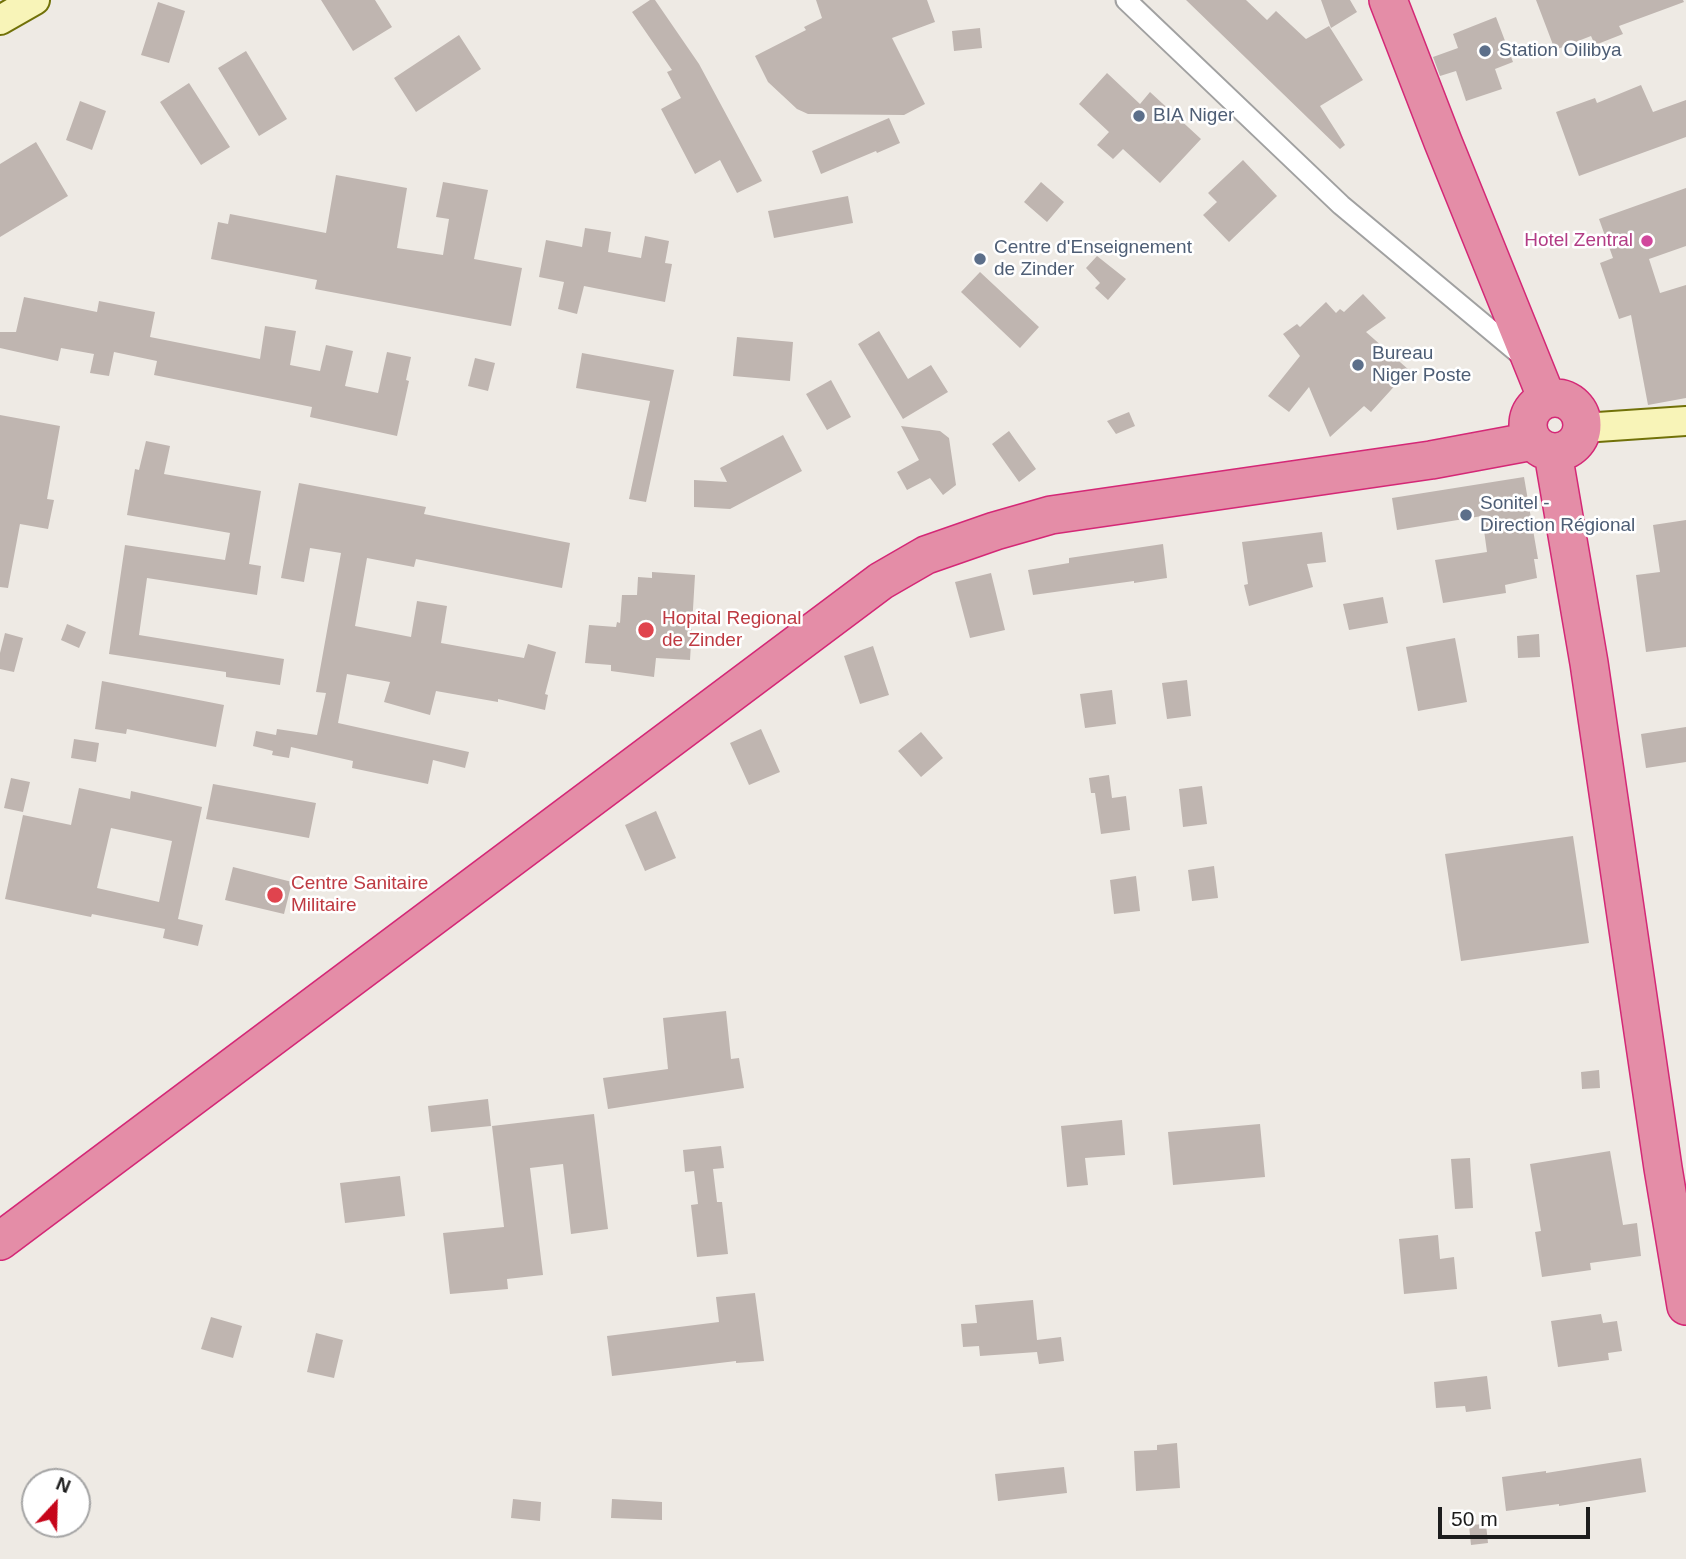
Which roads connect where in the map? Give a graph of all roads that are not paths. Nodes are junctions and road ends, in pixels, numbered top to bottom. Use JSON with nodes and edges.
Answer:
{"nodes":[{"id":1,"x":35,"y":0,"type":"edge"},
{"id":2,"x":1126,"y":0,"type":"edge"},
{"id":3,"x":1388,"y":0,"type":"edge"},
{"id":4,"x":0,"y":20,"type":"edge"},
{"id":5,"x":1533,"y":365,"type":"junction"},
{"id":6,"x":1686,"y":421,"type":"edge"},
{"id":7,"x":1553,"y":433,"type":"junction"},
{"id":8,"x":295,"y":1009,"type":"junction"},
{"id":9,"x":1677,"y":1173,"type":"edge"},
{"id":10,"x":0,"y":1216,"type":"edge"},
{"id":11,"x":0,"y":1241,"type":"edge"},
{"id":12,"x":1686,"y":1306,"type":"edge"}],
"edges":[{"from":1,"to":4,"type":"street"},
{"from":2,"to":5,"type":"street"},
{"from":3,"to":5,"type":"highway"},
{"from":5,"to":7,"type":"highway"},
{"from":6,"to":7,"type":"street"},
{"from":7,"to":8,"type":"highway"},
{"from":7,"to":9,"type":"highway"},
{"from":8,"to":10,"type":"highway"},
{"from":8,"to":11,"type":"highway"},
{"from":9,"to":12,"type":"highway"}]}
